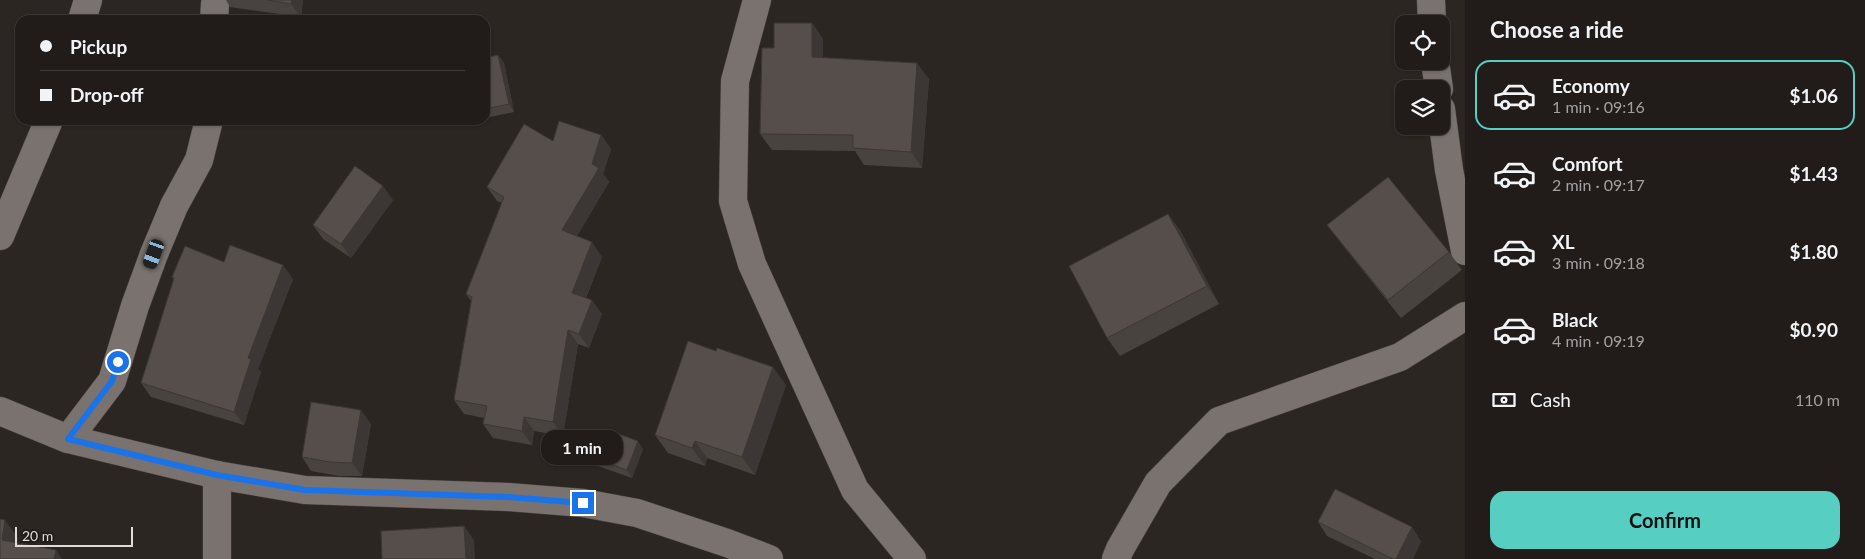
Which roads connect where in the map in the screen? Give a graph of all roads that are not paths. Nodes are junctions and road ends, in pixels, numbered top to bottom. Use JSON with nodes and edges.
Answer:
{"nodes":[{"id":1,"x":88,"y":0,"type":"edge"},
{"id":2,"x":757,"y":0,"type":"edge"},
{"id":3,"x":1431,"y":0,"type":"edge"},
{"id":4,"x":84,"y":15,"type":"edge"},
{"id":5,"x":1432,"y":15,"type":"edge"},
{"id":6,"x":47,"y":125,"type":"edge"},
{"id":7,"x":208,"y":125,"type":"edge"},
{"id":8,"x":1444,"y":135,"type":"edge"},
{"id":9,"x":0,"y":236,"type":"edge"},
{"id":10,"x":1465,"y":251,"type":"edge"},
{"id":11,"x":1465,"y":316,"type":"edge"},
{"id":12,"x":0,"y":411,"type":"edge"},
{"id":13,"x":68,"y":439,"type":"junction"},
{"id":14,"x":217,"y":475,"type":"junction"},
{"id":15,"x":218,"y":559,"type":"edge"},
{"id":16,"x":769,"y":559,"type":"edge"},
{"id":17,"x":912,"y":559,"type":"edge"},
{"id":18,"x":1116,"y":559,"type":"edge"}],
"edges":[{"from":1,"to":4,"type":"street"},
{"from":2,"to":17,"type":"street"},
{"from":3,"to":5,"type":"street"},
{"from":6,"to":9,"type":"street"},
{"from":7,"to":13,"type":"street"},
{"from":8,"to":10,"type":"street"},
{"from":11,"to":18,"type":"street"},
{"from":12,"to":13,"type":"street"},
{"from":13,"to":14,"type":"street"},
{"from":14,"to":15,"type":"street"},
{"from":14,"to":16,"type":"street"}]}
